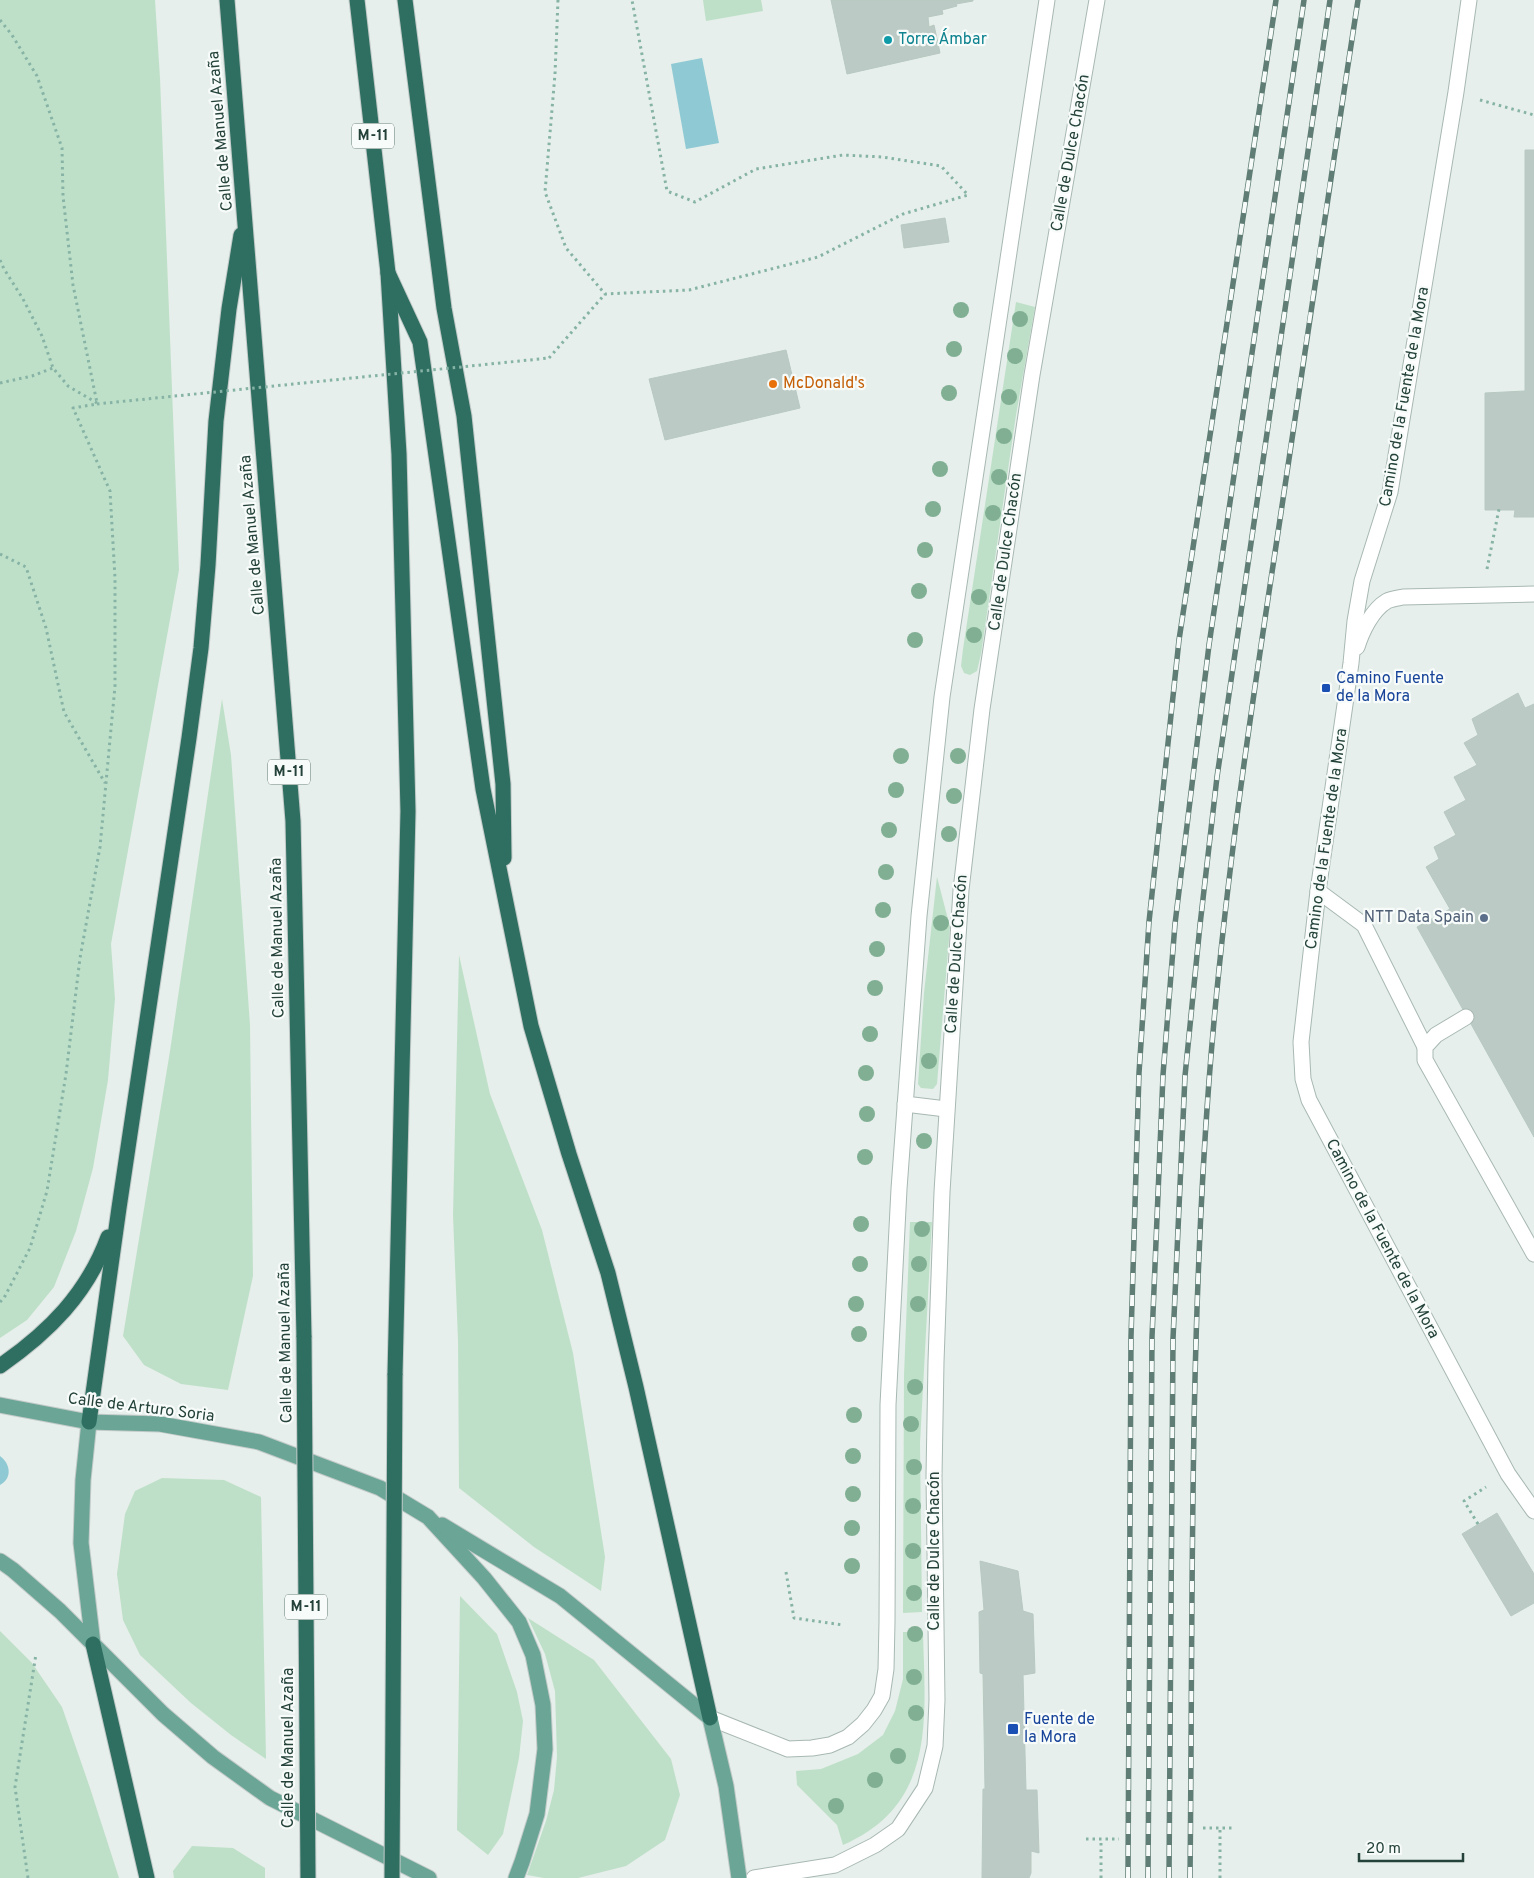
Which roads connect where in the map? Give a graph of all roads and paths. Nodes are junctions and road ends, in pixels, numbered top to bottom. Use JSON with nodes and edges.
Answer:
{"nodes":[{"id":1,"x":227,"y":0,"type":"edge"},
{"id":2,"x":357,"y":0,"type":"edge"},
{"id":3,"x":405,"y":0,"type":"edge"},
{"id":4,"x":558,"y":0,"type":"edge"},
{"id":5,"x":632,"y":0,"type":"edge"},
{"id":6,"x":1047,"y":0,"type":"edge"},
{"id":7,"x":1097,"y":0,"type":"edge"},
{"id":8,"x":1469,"y":0,"type":"edge"},
{"id":9,"x":0,"y":20,"type":"edge"},
{"id":10,"x":1456,"y":92,"type":"junction"},
{"id":11,"x":1534,"y":115,"type":"edge"},
{"id":12,"x":244,"y":209,"type":"junction"},
{"id":13,"x":0,"y":260,"type":"edge"},
{"id":14,"x":388,"y":273,"type":"junction"},
{"id":15,"x":605,"y":294,"type":"junction"},
{"id":16,"x":52,"y":368,"type":"junction"},
{"id":17,"x":0,"y":383,"type":"edge"},
{"id":18,"x":97,"y":404,"type":"junction"},
{"id":19,"x":1499,"y":509,"type":"dead end"},
{"id":20,"x":0,"y":554,"type":"edge"},
{"id":21,"x":1487,"y":569,"type":"dead end"},
{"id":22,"x":1534,"y":594,"type":"edge"},
{"id":23,"x":1351,"y":663,"type":"junction"},
{"id":24,"x":106,"y":784,"type":"junction"},
{"id":25,"x":1318,"y":890,"type":"junction"},
{"id":26,"x":505,"y":894,"type":"junction"},
{"id":27,"x":1466,"y":1017,"type":"dead end"},
{"id":28,"x":1425,"y":1047,"type":"junction"},
{"id":29,"x":905,"y":1104,"type":"junction"},
{"id":30,"x":946,"y":1109,"type":"junction"},
{"id":31,"x":119,"y":1208,"type":"junction"},
{"id":32,"x":1534,"y":1254,"type":"edge"},
{"id":33,"x":0,"y":1302,"type":"edge"},
{"id":34,"x":0,"y":1366,"type":"edge"},
{"id":35,"x":0,"y":1405,"type":"edge"},
{"id":36,"x":89,"y":1422,"type":"junction"},
{"id":37,"x":1534,"y":1511,"type":"edge"},
{"id":38,"x":428,"y":1517,"type":"junction"},
{"id":39,"x":0,"y":1561,"type":"edge"},
{"id":40,"x":786,"y":1572,"type":"dead end"},
{"id":41,"x":843,"y":1625,"type":"dead end"},
{"id":42,"x":93,"y":1644,"type":"junction"},
{"id":43,"x":36,"y":1654,"type":"dead end"},
{"id":44,"x":710,"y":1718,"type":"junction"},
{"id":45,"x":1203,"y":1828,"type":"dead end"},
{"id":46,"x":1220,"y":1828,"type":"junction"},
{"id":47,"x":1235,"y":1828,"type":"dead end"},
{"id":48,"x":1086,"y":1839,"type":"dead end"},
{"id":49,"x":1101,"y":1839,"type":"junction"},
{"id":50,"x":1119,"y":1839,"type":"dead end"},
{"id":51,"x":28,"y":1878,"type":"edge"},
{"id":52,"x":147,"y":1878,"type":"edge"},
{"id":53,"x":308,"y":1878,"type":"edge"},
{"id":54,"x":392,"y":1878,"type":"edge"},
{"id":55,"x":429,"y":1878,"type":"edge"},
{"id":56,"x":516,"y":1878,"type":"edge"},
{"id":57,"x":739,"y":1878,"type":"edge"},
{"id":58,"x":754,"y":1878,"type":"edge"},
{"id":59,"x":1101,"y":1878,"type":"edge"},
{"id":60,"x":1220,"y":1878,"type":"edge"}],
"edges":[{"from":1,"to":12,"type":"highway","name":"Calle de Manuel Azaña","number":"M-11"},
{"from":2,"to":14,"type":"highway","number":"M-11"},
{"from":3,"to":26,"type":"highway"},
{"from":4,"to":15,"type":"path"},
{"from":5,"to":15,"type":"path"},
{"from":6,"to":29,"type":"street"},
{"from":7,"to":30,"type":"street","name":"Calle de Dulce Chacón"},
{"from":8,"to":10,"type":"street","name":"Camino de la Fuente de la Mora"},
{"from":9,"to":18,"type":"path"},
{"from":10,"to":11,"type":"path"},
{"from":10,"to":23,"type":"street","name":"Camino de la Fuente de la Mora"},
{"from":12,"to":31,"type":"highway"},
{"from":12,"to":53,"type":"highway","name":"Calle de Manuel Azaña","number":"M-11","bridge":true},
{"from":13,"to":16,"type":"path"},
{"from":14,"to":26,"type":"highway"},
{"from":14,"to":54,"type":"highway","number":"M-11","bridge":true},
{"from":15,"to":18,"type":"path","bridge":true},
{"from":16,"to":17,"type":"path"},
{"from":16,"to":18,"type":"path"},
{"from":18,"to":24,"type":"path"},
{"from":19,"to":21,"type":"path"},
{"from":20,"to":24,"type":"path"},
{"from":22,"to":23,"type":"street"},
{"from":23,"to":25,"type":"street","name":"Camino de la Fuente de la Mora"},
{"from":24,"to":33,"type":"path"},
{"from":25,"to":28,"type":"street"},
{"from":25,"to":37,"type":"street","name":"Camino de la Fuente de la Mora"},
{"from":26,"to":44,"type":"highway"},
{"from":27,"to":28,"type":"street"},
{"from":28,"to":32,"type":"street"},
{"from":29,"to":30,"type":"street"},
{"from":29,"to":44,"type":"street"},
{"from":30,"to":58,"type":"street","name":"Calle de Dulce Chacón"},
{"from":31,"to":34,"type":"highway"},
{"from":31,"to":36,"type":"highway"},
{"from":35,"to":36,"type":"main road","name":"Calle de Arturo Soria"},
{"from":36,"to":38,"type":"main road","name":"Calle de Arturo Soria"},
{"from":36,"to":42,"type":"main road"},
{"from":38,"to":44,"type":"main road"},
{"from":38,"to":56,"type":"main road","name":"Calle de Arturo Soria"},
{"from":39,"to":42,"type":"main road"},
{"from":40,"to":41,"type":"path"},
{"from":42,"to":52,"type":"highway"},
{"from":42,"to":55,"type":"main road"},
{"from":43,"to":51,"type":"path"},
{"from":44,"to":57,"type":"main road"},
{"from":45,"to":46,"type":"path"},
{"from":46,"to":47,"type":"path"},
{"from":46,"to":60,"type":"path"},
{"from":48,"to":49,"type":"path"},
{"from":49,"to":50,"type":"path"},
{"from":49,"to":59,"type":"path"}]}
